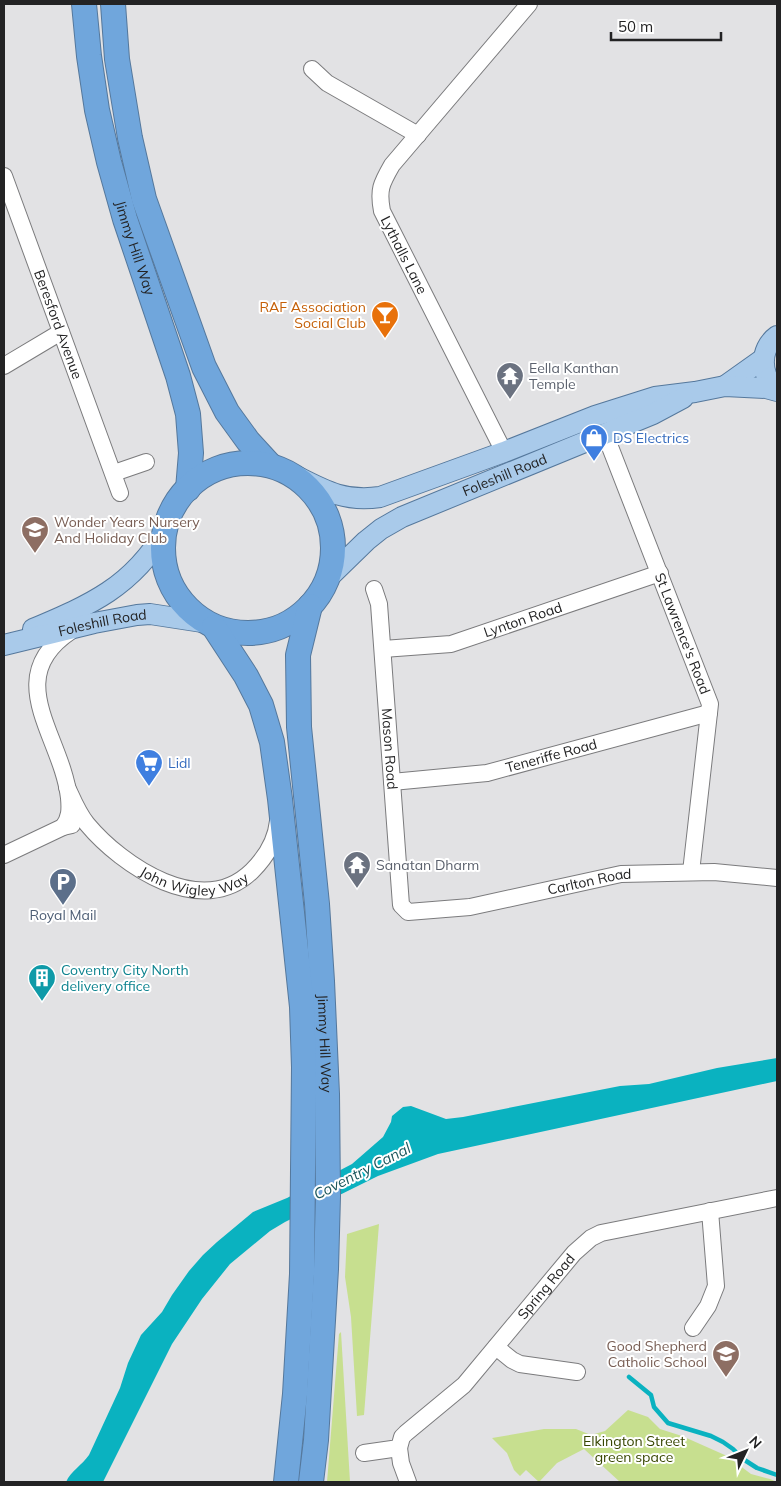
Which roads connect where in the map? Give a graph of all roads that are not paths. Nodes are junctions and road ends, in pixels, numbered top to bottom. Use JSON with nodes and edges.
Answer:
{"nodes":[{"id":1,"x":84,"y":4,"type":"edge"},
{"id":2,"x":113,"y":4,"type":"edge"},
{"id":3,"x":529,"y":4,"type":"edge"},
{"id":4,"x":312,"y":69,"type":"dead end"},
{"id":5,"x":418,"y":135,"type":"junction"},
{"id":6,"x":4,"y":176,"type":"edge"},
{"id":7,"x":61,"y":332,"type":"junction"},
{"id":8,"x":777,"y":336,"type":"edge"},
{"id":9,"x":763,"y":359,"type":"junction"},
{"id":10,"x":4,"y":366,"type":"edge"},
{"id":11,"x":725,"y":386,"type":"junction"},
{"id":12,"x":777,"y":390,"type":"edge"},
{"id":13,"x":695,"y":392,"type":"junction"},
{"id":14,"x":605,"y":434,"type":"junction"},
{"id":15,"x":504,"y":452,"type":"junction"},
{"id":16,"x":146,"y":462,"type":"dead end"},
{"id":17,"x":270,"y":465,"type":"junction"},
{"id":18,"x":114,"y":473,"type":"junction"},
{"id":19,"x":298,"y":477,"type":"junction"},
{"id":20,"x":188,"y":489,"type":"junction"},
{"id":21,"x":120,"y":492,"type":"dead end"},
{"id":22,"x":165,"y":530,"type":"junction"},
{"id":23,"x":660,"y":573,"type":"junction"},
{"id":24,"x":329,"y":578,"type":"junction"},
{"id":25,"x":374,"y":589,"type":"dead end"},
{"id":26,"x":310,"y":606,"type":"junction"},
{"id":27,"x":208,"y":624,"type":"junction"},
{"id":28,"x":75,"y":629,"type":"junction"},
{"id":29,"x":4,"y":644,"type":"edge"},
{"id":30,"x":383,"y":650,"type":"junction"},
{"id":31,"x":709,"y":713,"type":"junction"},
{"id":32,"x":392,"y":782,"type":"junction"},
{"id":33,"x":67,"y":787,"type":"junction"},
{"id":34,"x":280,"y":799,"type":"junction"},
{"id":35,"x":63,"y":827,"type":"junction"},
{"id":36,"x":98,"y":836,"type":"junction"},
{"id":37,"x":4,"y":855,"type":"edge"},
{"id":38,"x":691,"y":872,"type":"junction"},
{"id":39,"x":777,"y":878,"type":"edge"},
{"id":40,"x":404,"y":910,"type":"joint"},
{"id":41,"x":777,"y":1198,"type":"edge"},
{"id":42,"x":710,"y":1211,"type":"junction"},
{"id":43,"x":693,"y":1328,"type":"dead end"},
{"id":44,"x":496,"y":1347,"type":"junction"},
{"id":45,"x":577,"y":1372,"type":"dead end"},
{"id":46,"x":399,"y":1448,"type":"junction"},
{"id":47,"x":364,"y":1453,"type":"dead end"},
{"id":48,"x":286,"y":1482,"type":"edge"},
{"id":49,"x":311,"y":1482,"type":"edge"},
{"id":50,"x":408,"y":1482,"type":"edge"}],
"edges":[{"from":1,"to":20,"type":"highway","name":"Jimmy Hill Way"},
{"from":2,"to":17,"type":"highway","name":"Jimmy Hill Way"},
{"from":3,"to":5,"type":"street","name":"Lythalls Lane"},
{"from":4,"to":5,"type":"street"},
{"from":5,"to":15,"type":"street","name":"Lythalls Lane"},
{"from":6,"to":7,"type":"street","name":"Beresford Avenue"},
{"from":7,"to":10,"type":"street"},
{"from":7,"to":18,"type":"street","name":"Beresford Avenue"},
{"from":8,"to":9,"type":"main road"},
{"from":9,"to":11,"type":"main road","name":"Foleshill Road"},
{"from":9,"to":12,"type":"main road"},
{"from":11,"to":12,"type":"main road","name":"Foleshill Road"},
{"from":11,"to":13,"type":"main road","name":"Foleshill Road"},
{"from":13,"to":14,"type":"main road","name":"Foleshill Road"},
{"from":13,"to":15,"type":"main road","name":"Foleshill Road"},
{"from":14,"to":23,"type":"street","name":"St Lawrence's Road"},
{"from":14,"to":24,"type":"main road","name":"Foleshill Road"},
{"from":15,"to":19,"type":"main road","name":"Foleshill Road"},
{"from":16,"to":18,"type":"street"},
{"from":17,"to":19,"type":"highway"},
{"from":17,"to":20,"type":"highway"},
{"from":18,"to":21,"type":"street","name":"Beresford Avenue"},
{"from":19,"to":24,"type":"highway"},
{"from":20,"to":22,"type":"highway"},
{"from":22,"to":27,"type":"highway"},
{"from":22,"to":29,"type":"main road","name":"Foleshill Road"},
{"from":23,"to":30,"type":"street","name":"Lynton Road"},
{"from":23,"to":31,"type":"street","name":"St Lawrence's Road"},
{"from":24,"to":26,"type":"highway"},
{"from":25,"to":30,"type":"street","name":"Mason Road"},
{"from":26,"to":27,"type":"highway"},
{"from":26,"to":49,"type":"highway","name":"Jimmy Hill Way"},
{"from":27,"to":28,"type":"main road","name":"Foleshill Road"},
{"from":27,"to":34,"type":"highway","name":"Jimmy Hill Way"},
{"from":28,"to":29,"type":"main road","name":"Foleshill Road"},
{"from":28,"to":33,"type":"street","name":"John Wigley Way"},
{"from":30,"to":32,"type":"street","name":"Mason Road"},
{"from":31,"to":32,"type":"street","name":"Teneriffe Road"},
{"from":31,"to":38,"type":"street","name":"St Lawrence's Road"},
{"from":32,"to":40,"type":"street","name":"Mason Road"},
{"from":33,"to":35,"type":"street","name":"John Wigley Way"},
{"from":33,"to":36,"type":"street","name":"John Wigley Way"},
{"from":34,"to":36,"type":"street","name":"John Wigley Way"},
{"from":34,"to":48,"type":"highway","name":"Jimmy Hill Way"},
{"from":35,"to":36,"type":"street","name":"John Wigley Way"},
{"from":35,"to":37,"type":"street"},
{"from":38,"to":39,"type":"street","name":"Carlton Road"},
{"from":38,"to":40,"type":"street","name":"Carlton Road"},
{"from":41,"to":42,"type":"street","name":"Spring Road"},
{"from":42,"to":43,"type":"street"},
{"from":42,"to":44,"type":"street","name":"Spring Road"},
{"from":44,"to":45,"type":"street"},
{"from":44,"to":46,"type":"street","name":"Spring Road"},
{"from":46,"to":47,"type":"street"},
{"from":46,"to":50,"type":"street"}]}
